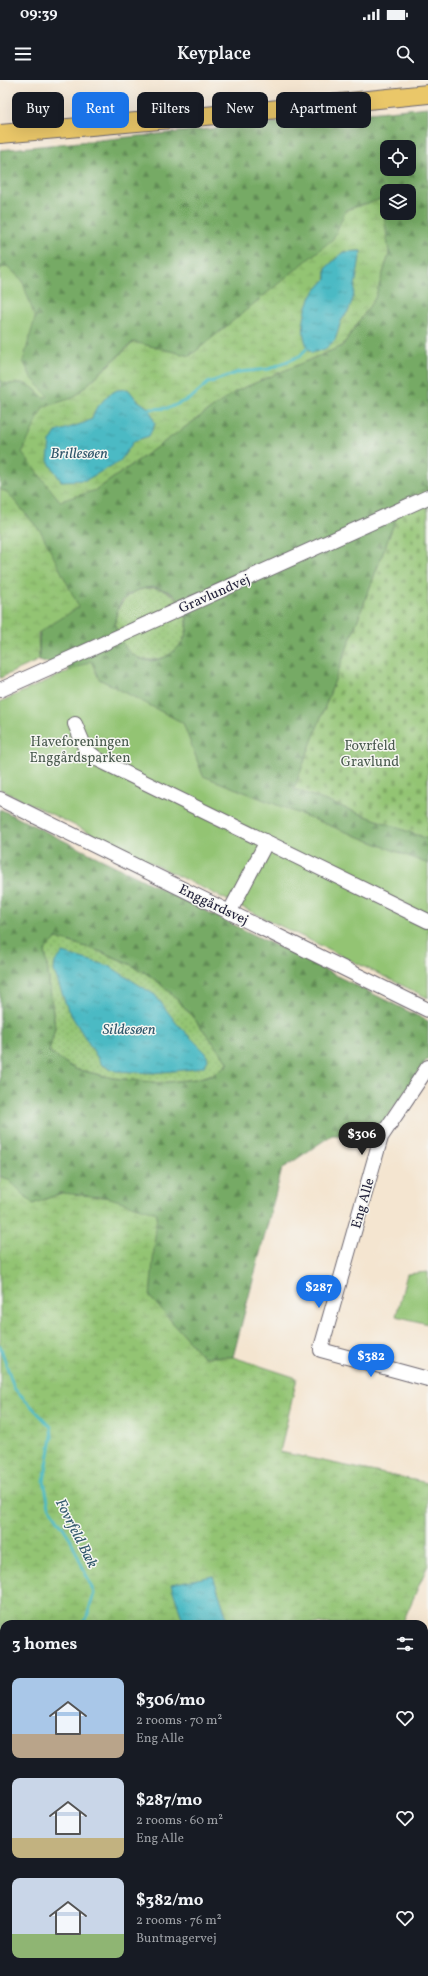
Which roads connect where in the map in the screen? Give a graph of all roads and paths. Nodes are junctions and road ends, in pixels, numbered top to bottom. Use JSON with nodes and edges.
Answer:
{"nodes":[{"id":1,"x":428,"y":94,"type":"edge"},
{"id":2,"x":0,"y":134,"type":"edge"},
{"id":3,"x":428,"y":497,"type":"edge"},
{"id":4,"x":0,"y":690,"type":"edge"},
{"id":5,"x":75,"y":724,"type":"dead end"},
{"id":6,"x":0,"y":799,"type":"edge"},
{"id":7,"x":266,"y":843,"type":"junction"},
{"id":8,"x":230,"y":911,"type":"junction"},
{"id":9,"x":428,"y":922,"type":"edge"},
{"id":10,"x":428,"y":1010,"type":"edge"},
{"id":11,"x":428,"y":1067,"type":"edge"},
{"id":12,"x":428,"y":1379,"type":"edge"}],
"edges":[{"from":1,"to":2,"type":"main road"},
{"from":3,"to":4,"type":"street","name":"Gravlundvej"},
{"from":5,"to":7,"type":"street"},
{"from":6,"to":8,"type":"street","name":"Enggårdsvej"},
{"from":7,"to":8,"type":"street"},
{"from":7,"to":9,"type":"street"},
{"from":8,"to":10,"type":"street","name":"Enggårdsvej"},
{"from":11,"to":12,"type":"street","name":"Eng Alle"}]}
